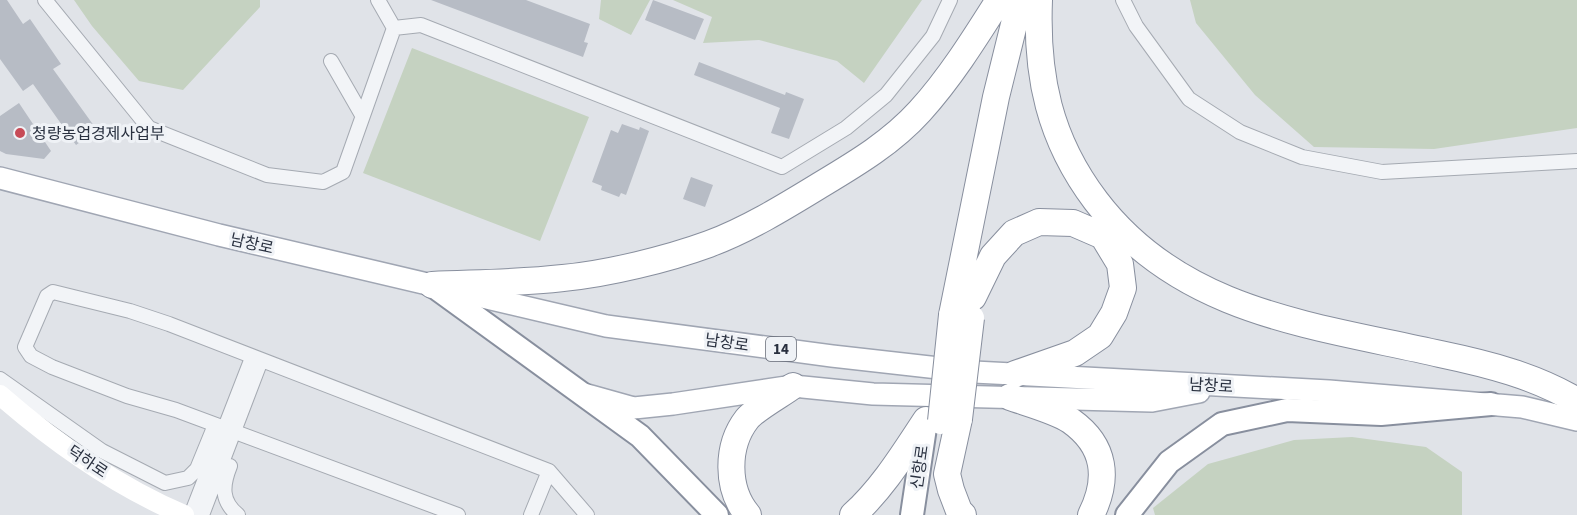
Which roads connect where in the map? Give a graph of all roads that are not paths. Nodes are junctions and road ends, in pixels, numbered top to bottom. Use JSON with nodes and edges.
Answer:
{"nodes":[{"id":1,"x":45,"y":0,"type":"edge"},
{"id":2,"x":378,"y":0,"type":"edge"},
{"id":3,"x":950,"y":0,"type":"edge"},
{"id":4,"x":999,"y":0,"type":"edge"},
{"id":5,"x":1006,"y":0,"type":"edge"},
{"id":6,"x":1020,"y":0,"type":"edge"},
{"id":7,"x":1039,"y":0,"type":"edge"},
{"id":8,"x":1123,"y":0,"type":"edge"},
{"id":9,"x":394,"y":28,"type":"junction"},
{"id":10,"x":331,"y":61,"type":"dead end"},
{"id":11,"x":362,"y":115,"type":"junction"},
{"id":12,"x":1577,"y":161,"type":"edge"},
{"id":13,"x":0,"y":178,"type":"edge"},
{"id":14,"x":432,"y":285,"type":"junction"},
{"id":15,"x":959,"y":311,"type":"junction"},
{"id":16,"x":256,"y":359,"type":"junction"},
{"id":17,"x":0,"y":379,"type":"edge"},
{"id":18,"x":793,"y":386,"type":"junction"},
{"id":19,"x":1012,"y":386,"type":"junction"},
{"id":20,"x":582,"y":393,"type":"junction"},
{"id":21,"x":0,"y":395,"type":"edge"},
{"id":22,"x":1577,"y":401,"type":"edge"},
{"id":23,"x":1491,"y":405,"type":"junction"},
{"id":24,"x":942,"y":420,"type":"junction"},
{"id":25,"x":1577,"y":420,"type":"edge"},
{"id":26,"x":229,"y":430,"type":"junction"},
{"id":27,"x":549,"y":471,"type":"junction"},
{"id":28,"x":947,"y":474,"type":"junction"},
{"id":29,"x":184,"y":515,"type":"edge"},
{"id":30,"x":191,"y":515,"type":"edge"},
{"id":31,"x":202,"y":515,"type":"edge"},
{"id":32,"x":238,"y":515,"type":"edge"},
{"id":33,"x":458,"y":515,"type":"edge"},
{"id":34,"x":531,"y":515,"type":"edge"},
{"id":35,"x":587,"y":515,"type":"edge"},
{"id":36,"x":717,"y":515,"type":"edge"},
{"id":37,"x":748,"y":515,"type":"edge"},
{"id":38,"x":853,"y":515,"type":"edge"},
{"id":39,"x":912,"y":515,"type":"edge"},
{"id":40,"x":927,"y":515,"type":"edge"},
{"id":41,"x":945,"y":515,"type":"edge"},
{"id":42,"x":963,"y":515,"type":"edge"},
{"id":43,"x":1092,"y":515,"type":"edge"},
{"id":44,"x":1127,"y":515,"type":"edge"}],
"edges":[{"from":1,"to":11,"type":"street"},
{"from":2,"to":9,"type":"street"},
{"from":3,"to":9,"type":"street"},
{"from":4,"to":14,"type":"highway"},
{"from":5,"to":15,"type":"highway"},
{"from":6,"to":15,"type":"highway"},
{"from":7,"to":22,"type":"highway"},
{"from":8,"to":12,"type":"street"},
{"from":9,"to":11,"type":"street"},
{"from":10,"to":11,"type":"street"},
{"from":13,"to":14,"type":"main road","name":"남창로","number":"14"},
{"from":14,"to":19,"type":"main road","name":"남창로","number":"14"},
{"from":14,"to":20,"type":"highway"},
{"from":15,"to":19,"type":"highway"},
{"from":15,"to":24,"type":"highway","bridge":true},
{"from":16,"to":26,"type":"street"},
{"from":16,"to":26,"type":"street"},
{"from":16,"to":27,"type":"street"},
{"from":17,"to":26,"type":"street"},
{"from":18,"to":19,"type":"main road"},
{"from":18,"to":20,"type":"main road"},
{"from":18,"to":37,"type":"highway"},
{"from":19,"to":23,"type":"main road","name":"남창로"},
{"from":19,"to":43,"type":"highway"},
{"from":20,"to":36,"type":"highway"},
{"from":21,"to":29,"type":"main road","name":"덕하로"},
{"from":23,"to":25,"type":"main road","name":"남창로"},
{"from":23,"to":44,"type":"highway"},
{"from":24,"to":28,"type":"highway"},
{"from":24,"to":38,"type":"highway"},
{"from":24,"to":39,"type":"highway","name":"신항로"},
{"from":24,"to":40,"type":"highway","name":"신항로"},
{"from":26,"to":30,"type":"street"},
{"from":26,"to":31,"type":"street"},
{"from":26,"to":32,"type":"street"},
{"from":26,"to":33,"type":"street"},
{"from":27,"to":34,"type":"street"},
{"from":27,"to":35,"type":"street"},
{"from":28,"to":41,"type":"highway"},
{"from":28,"to":42,"type":"highway"}]}
